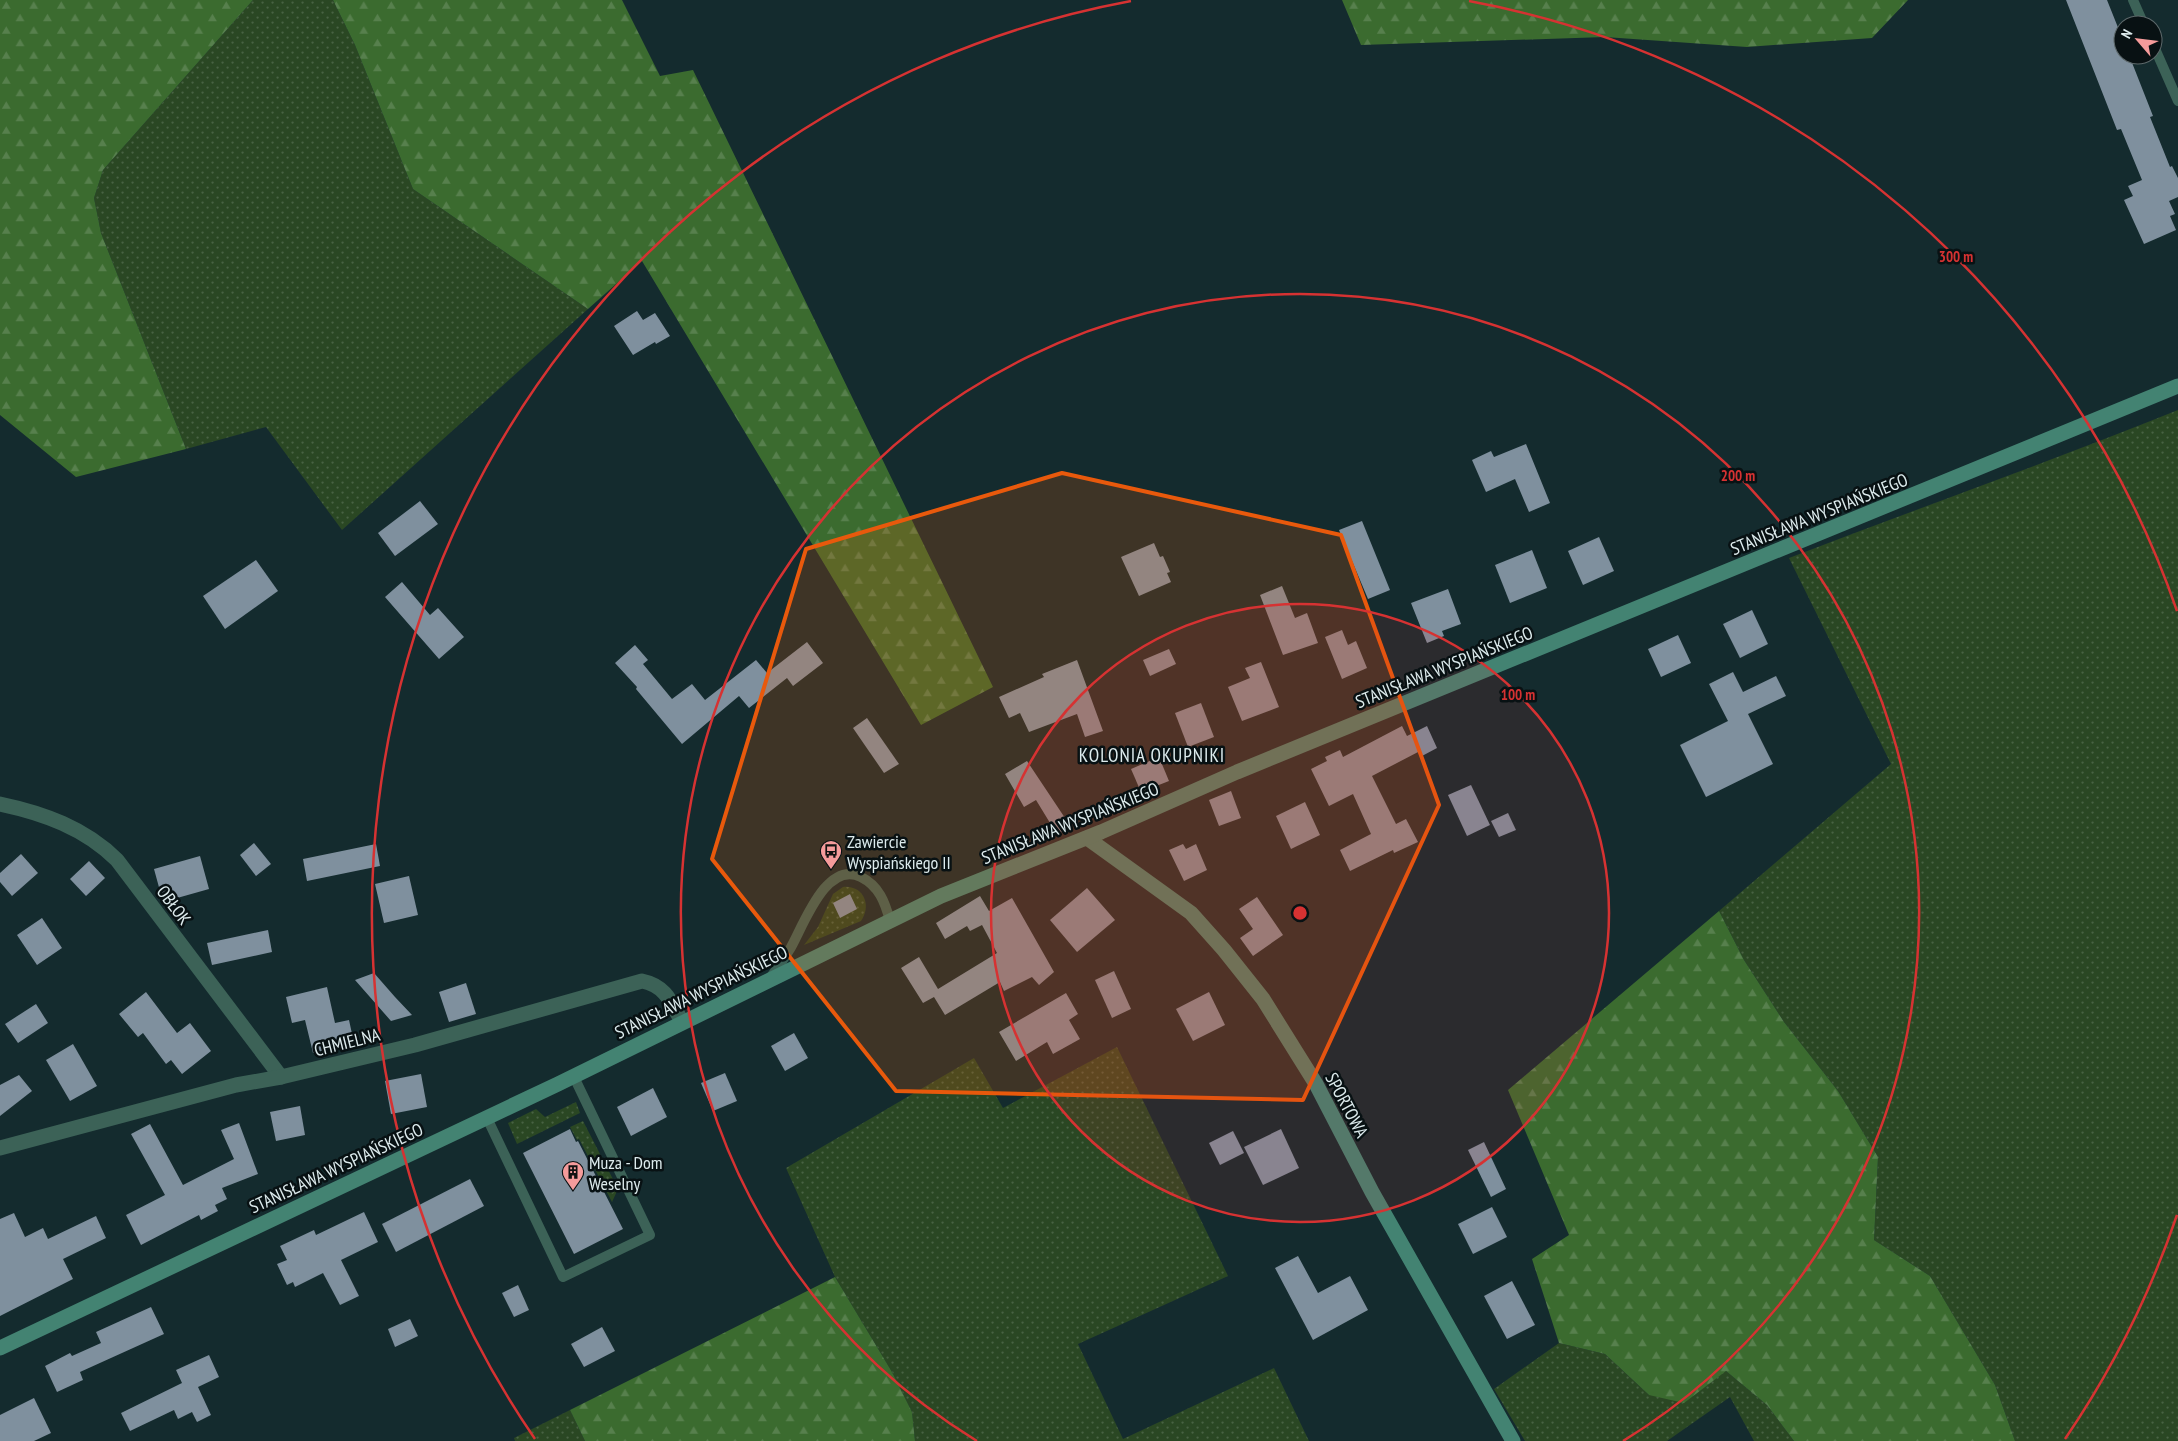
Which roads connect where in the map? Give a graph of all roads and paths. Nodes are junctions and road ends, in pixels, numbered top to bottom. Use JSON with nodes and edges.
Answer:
{"nodes":[{"id":1,"x":2133,"y":0,"type":"edge"},
{"id":2,"x":2140,"y":15,"type":"edge"},
{"id":3,"x":2162,"y":65,"type":"edge"},
{"id":4,"x":2178,"y":100,"type":"edge"},
{"id":5,"x":2178,"y":386,"type":"edge"},
{"id":6,"x":0,"y":804,"type":"edge"},
{"id":7,"x":1087,"y":838,"type":"junction"},
{"id":8,"x":890,"y":921,"type":"junction"},
{"id":9,"x":770,"y":979,"type":"junction"},
{"id":10,"x":682,"y":1022,"type":"junction"},
{"id":11,"x":574,"y":1076,"type":"junction"},
{"id":12,"x":281,"y":1078,"type":"junction"},
{"id":13,"x":487,"y":1118,"type":"junction"},
{"id":14,"x":0,"y":1148,"type":"edge"},
{"id":15,"x":0,"y":1348,"type":"edge"},
{"id":16,"x":1513,"y":1441,"type":"edge"}],
"edges":[{"from":1,"to":2,"type":"lane"},
{"from":3,"to":4,"type":"lane"},
{"from":5,"to":7,"type":"street","name":"STANISŁAWA WYSPIAŃSKIEGO"},
{"from":6,"to":12,"type":"street","name":"OBŁOK"},
{"from":7,"to":8,"type":"street","name":"STANISŁAWA WYSPIAŃSKIEGO"},
{"from":7,"to":16,"type":"street","name":"SPORTOWA"},
{"from":8,"to":9,"type":"street","name":"STANISŁAWA WYSPIAŃSKIEGO"},
{"from":8,"to":9,"type":"lane"},
{"from":9,"to":10,"type":"street","name":"STANISŁAWA WYSPIAŃSKIEGO"},
{"from":10,"to":11,"type":"street","name":"STANISŁAWA WYSPIAŃSKIEGO"},
{"from":10,"to":12,"type":"street","name":"CHMIELNA"},
{"from":11,"to":13,"type":"street","name":"STANISŁAWA WYSPIAŃSKIEGO"},
{"from":11,"to":13,"type":"lane"},
{"from":12,"to":14,"type":"street","name":"CHMIELNA"},
{"from":13,"to":15,"type":"street","name":"STANISŁAWA WYSPIAŃSKIEGO"}]}
